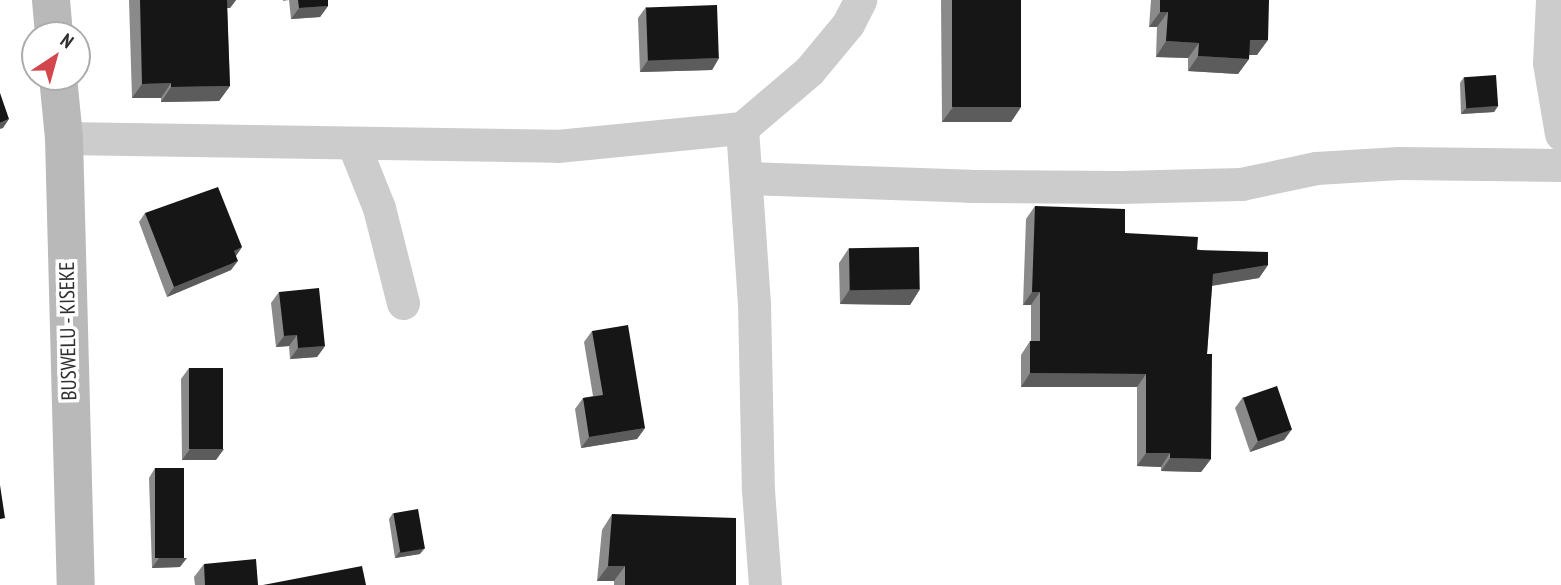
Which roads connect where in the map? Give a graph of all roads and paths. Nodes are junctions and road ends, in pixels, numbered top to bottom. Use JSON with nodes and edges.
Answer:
{"nodes":[{"id":1,"x":51,"y":0,"type":"edge"},
{"id":2,"x":860,"y":0,"type":"edge"},
{"id":3,"x":1552,"y":0,"type":"edge"},
{"id":4,"x":53,"y":21,"type":"edge"},
{"id":5,"x":59,"y":91,"type":"edge"},
{"id":6,"x":742,"y":128,"type":"junction"},
{"id":7,"x":1561,"y":134,"type":"edge"},
{"id":8,"x":64,"y":138,"type":"junction"},
{"id":9,"x":353,"y":143,"type":"junction"},
{"id":10,"x":1561,"y":164,"type":"edge"},
{"id":11,"x":746,"y":178,"type":"junction"},
{"id":12,"x":403,"y":303,"type":"dead end"},
{"id":13,"x":75,"y":585,"type":"edge"},
{"id":14,"x":765,"y":585,"type":"edge"}],
"edges":[{"from":1,"to":4,"type":"main road"},
{"from":2,"to":6,"type":"street"},
{"from":3,"to":7,"type":"street"},
{"from":5,"to":8,"type":"main road","name":"BUSWELU - KISEKE"},
{"from":6,"to":9,"type":"street"},
{"from":6,"to":11,"type":"street"},
{"from":8,"to":9,"type":"street"},
{"from":8,"to":13,"type":"main road","name":"BUSWELU - KISEKE"},
{"from":9,"to":12,"type":"street"},
{"from":10,"to":11,"type":"street"},
{"from":11,"to":14,"type":"street"}]}
